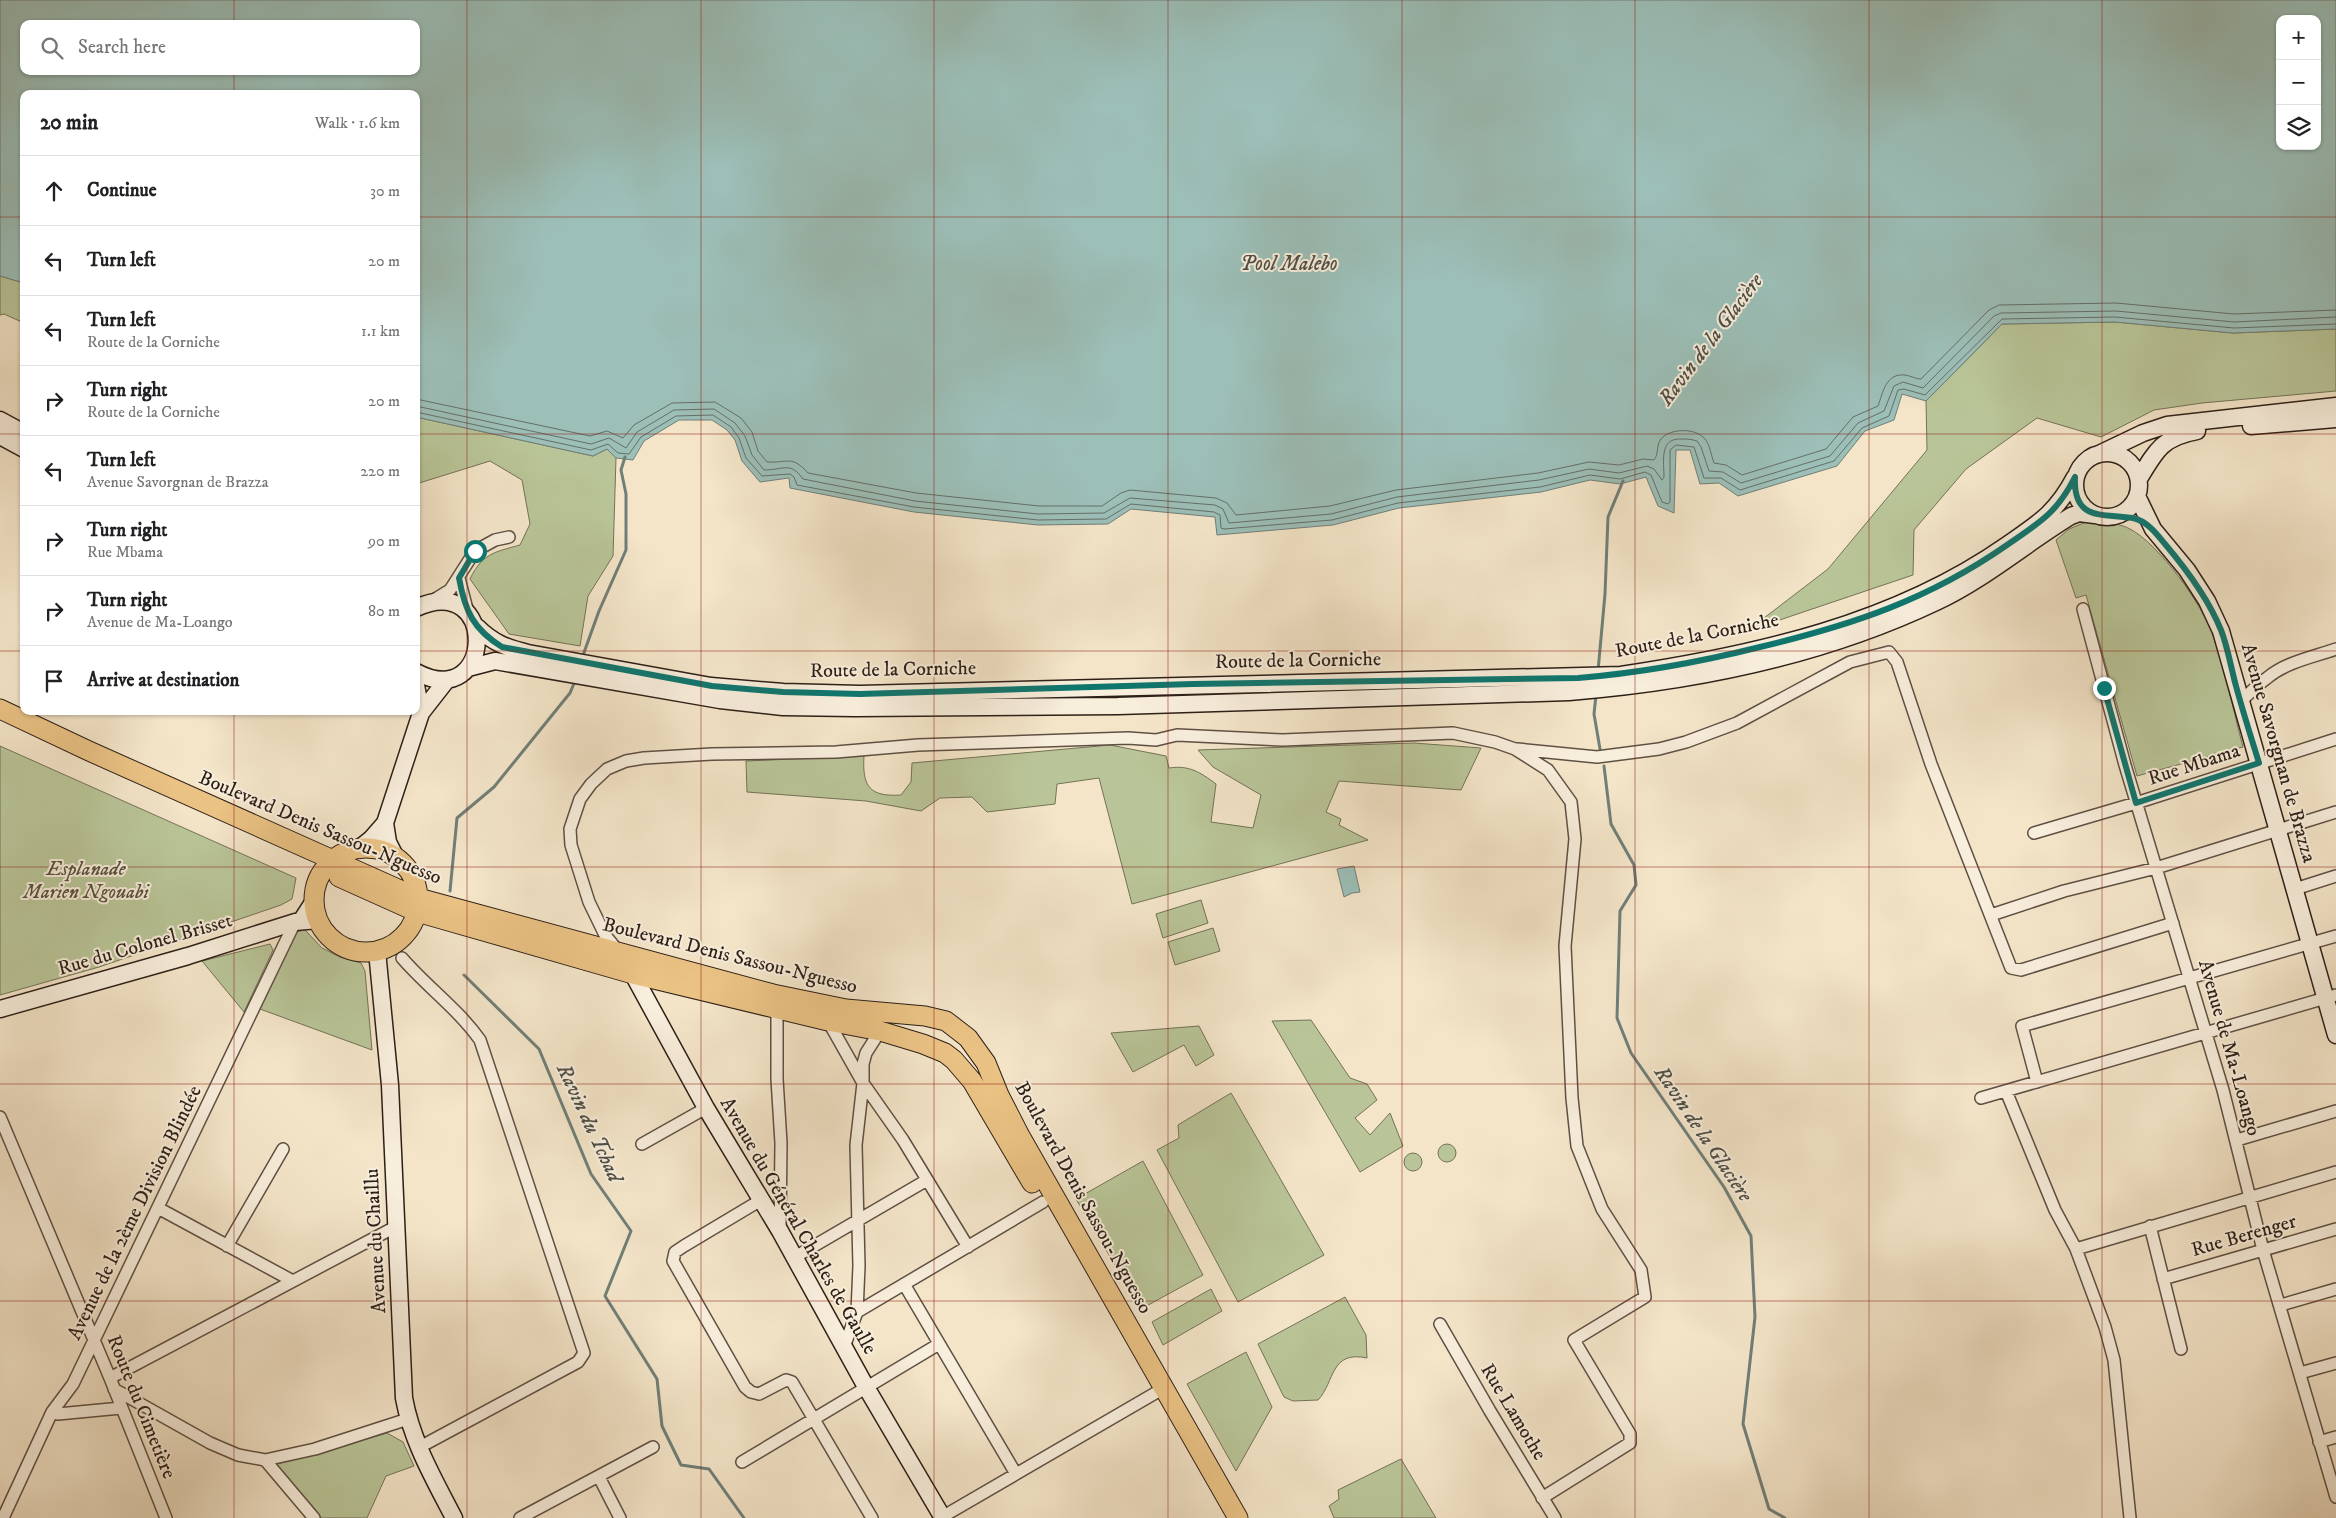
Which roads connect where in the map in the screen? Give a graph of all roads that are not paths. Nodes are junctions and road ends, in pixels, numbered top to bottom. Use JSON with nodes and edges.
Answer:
{"nodes":[{"id":1,"x":2336,"y":406,"type":"edge"},
{"id":2,"x":2336,"y":418,"type":"edge"},
{"id":3,"x":0,"y":420,"type":"edge"},
{"id":4,"x":20,"y":431,"type":"edge"},
{"id":5,"x":0,"y":436,"type":"edge"},
{"id":6,"x":20,"y":447,"type":"edge"},
{"id":7,"x":2100,"y":454,"type":"junction"},
{"id":8,"x":2075,"y":477,"type":"junction"},
{"id":9,"x":2138,"y":479,"type":"junction"},
{"id":10,"x":2137,"y":496,"type":"junction"},
{"id":11,"x":2101,"y":516,"type":"junction"},
{"id":12,"x":2153,"y":529,"type":"junction"},
{"id":13,"x":509,"y":538,"type":"dead end"},
{"id":14,"x":459,"y":578,"type":"junction"},
{"id":15,"x":432,"y":601,"type":"junction"},
{"id":16,"x":420,"y":606,"type":"edge"},
{"id":17,"x":2083,"y":609,"type":"dead end"},
{"id":18,"x":473,"y":621,"type":"junction"},
{"id":19,"x":1856,"y":628,"type":"junction"},
{"id":20,"x":2336,"y":649,"type":"edge"},
{"id":21,"x":528,"y":660,"type":"junction"},
{"id":22,"x":468,"y":668,"type":"junction"},
{"id":23,"x":420,"y":674,"type":"edge"},
{"id":24,"x":446,"y":681,"type":"junction"},
{"id":25,"x":2240,"y":702,"type":"junction"},
{"id":26,"x":420,"y":707,"type":"edge"},
{"id":27,"x":0,"y":709,"type":"edge"},
{"id":28,"x":421,"y":713,"type":"junction"},
{"id":29,"x":0,"y":720,"type":"edge"},
{"id":30,"x":2336,"y":738,"type":"edge"},
{"id":31,"x":1515,"y":749,"type":"junction"},
{"id":32,"x":2259,"y":763,"type":"junction"},
{"id":33,"x":2136,"y":803,"type":"junction"},
{"id":34,"x":2336,"y":812,"type":"edge"},
{"id":35,"x":385,"y":823,"type":"junction"},
{"id":36,"x":2278,"y":829,"type":"junction"},
{"id":37,"x":2034,"y":833,"type":"dead end"},
{"id":38,"x":361,"y":848,"type":"junction"},
{"id":39,"x":395,"y":856,"type":"junction"},
{"id":40,"x":327,"y":865,"type":"junction"},
{"id":41,"x":2156,"y":868,"type":"junction"},
{"id":42,"x":2336,"y":876,"type":"edge"},
{"id":43,"x":2295,"y":888,"type":"junction"},
{"id":44,"x":418,"y":905,"type":"junction"},
{"id":45,"x":1991,"y":915,"type":"junction"},
{"id":46,"x":305,"y":921,"type":"junction"},
{"id":47,"x":2173,"y":923,"type":"junction"},
{"id":48,"x":2336,"y":936,"type":"edge"},
{"id":49,"x":2310,"y":944,"type":"junction"},
{"id":50,"x":377,"y":951,"type":"junction"},
{"id":51,"x":620,"y":953,"type":"junction"},
{"id":52,"x":402,"y":958,"type":"dead end"},
{"id":53,"x":633,"y":974,"type":"junction"},
{"id":54,"x":2190,"y":979,"type":"junction"},
{"id":55,"x":2330,"y":997,"type":"edge"},
{"id":56,"x":0,"y":1009,"type":"edge"},
{"id":57,"x":777,"y":1009,"type":"junction"},
{"id":58,"x":828,"y":1021,"type":"junction"},
{"id":59,"x":880,"y":1031,"type":"junction"},
{"id":60,"x":2206,"y":1034,"type":"junction"},
{"id":61,"x":2336,"y":1035,"type":"edge"},
{"id":62,"x":2037,"y":1082,"type":"junction"},
{"id":63,"x":863,"y":1083,"type":"junction"},
{"id":64,"x":2006,"y":1092,"type":"junction"},
{"id":65,"x":1981,"y":1098,"type":"dead end"},
{"id":66,"x":706,"y":1108,"type":"junction"},
{"id":67,"x":2336,"y":1111,"type":"edge"},
{"id":68,"x":0,"y":1116,"type":"edge"},
{"id":69,"x":2237,"y":1140,"type":"junction"},
{"id":70,"x":642,"y":1144,"type":"dead end"},
{"id":71,"x":283,"y":1149,"type":"dead end"},
{"id":72,"x":2336,"y":1172,"type":"edge"},
{"id":73,"x":927,"y":1180,"type":"junction"},
{"id":74,"x":2252,"y":1198,"type":"junction"},
{"id":75,"x":761,"y":1200,"type":"junction"},
{"id":76,"x":1043,"y":1202,"type":"junction"},
{"id":77,"x":158,"y":1208,"type":"junction"},
{"id":78,"x":858,"y":1220,"type":"junction"},
{"id":79,"x":398,"y":1226,"type":"junction"},
{"id":80,"x":2150,"y":1226,"type":"junction"},
{"id":81,"x":2336,"y":1229,"type":"edge"},
{"id":82,"x":780,"y":1231,"type":"junction"},
{"id":83,"x":227,"y":1246,"type":"junction"},
{"id":84,"x":968,"y":1247,"type":"junction"},
{"id":85,"x":2076,"y":1249,"type":"junction"},
{"id":86,"x":2263,"y":1250,"type":"junction"},
{"id":87,"x":795,"y":1257,"type":"junction"},
{"id":88,"x":2163,"y":1279,"type":"junction"},
{"id":89,"x":291,"y":1280,"type":"junction"},
{"id":90,"x":904,"y":1284,"type":"junction"},
{"id":91,"x":2336,"y":1289,"type":"edge"},
{"id":92,"x":2281,"y":1305,"type":"junction"},
{"id":93,"x":856,"y":1312,"type":"junction"},
{"id":94,"x":1440,"y":1324,"type":"dead end"},
{"id":95,"x":94,"y":1340,"type":"junction"},
{"id":96,"x":939,"y":1344,"type":"junction"},
{"id":97,"x":844,"y":1347,"type":"junction"},
{"id":98,"x":2181,"y":1349,"type":"dead end"},
{"id":99,"x":2336,"y":1363,"type":"edge"},
{"id":100,"x":2300,"y":1373,"type":"junction"},
{"id":101,"x":112,"y":1383,"type":"junction"},
{"id":102,"x":866,"y":1387,"type":"junction"},
{"id":103,"x":1159,"y":1391,"type":"junction"},
{"id":104,"x":122,"y":1408,"type":"junction"},
{"id":105,"x":52,"y":1412,"type":"junction"},
{"id":106,"x":814,"y":1418,"type":"junction"},
{"id":107,"x":408,"y":1419,"type":"junction"},
{"id":108,"x":2336,"y":1437,"type":"edge"},
{"id":109,"x":2319,"y":1442,"type":"junction"},
{"id":110,"x":652,"y":1447,"type":"dead end"},
{"id":111,"x":418,"y":1448,"type":"junction"},
{"id":112,"x":265,"y":1460,"type":"junction"},
{"id":113,"x":742,"y":1462,"type":"dead end"},
{"id":114,"x":1016,"y":1474,"type":"junction"},
{"id":115,"x":599,"y":1477,"type":"junction"},
{"id":116,"x":2336,"y":1497,"type":"edge"},
{"id":117,"x":1542,"y":1498,"type":"junction"},
{"id":118,"x":3,"y":1518,"type":"edge"},
{"id":119,"x":166,"y":1518,"type":"edge"},
{"id":120,"x":314,"y":1518,"type":"edge"},
{"id":121,"x":454,"y":1518,"type":"edge"},
{"id":122,"x":520,"y":1518,"type":"edge"},
{"id":123,"x":620,"y":1518,"type":"edge"},
{"id":124,"x":872,"y":1518,"type":"edge"},
{"id":125,"x":943,"y":1518,"type":"edge"},
{"id":126,"x":1226,"y":1518,"type":"edge"},
{"id":127,"x":1238,"y":1518,"type":"edge"},
{"id":128,"x":1555,"y":1518,"type":"edge"},
{"id":129,"x":2130,"y":1518,"type":"edge"}],
"edges":[{"from":1,"to":7,"type":"main road","name":"Route de la Corniche"},
{"from":2,"to":9,"type":"main road"},
{"from":3,"to":4,"type":"main road"},
{"from":5,"to":6,"type":"main road"},
{"from":7,"to":8,"type":"main road","name":"Route de la Corniche"},
{"from":7,"to":9,"type":"main road"},
{"from":8,"to":11,"type":"main road"},
{"from":8,"to":19,"type":"main road","name":"Route de la Corniche"},
{"from":9,"to":10,"type":"main road"},
{"from":10,"to":11,"type":"main road","name":"Route de la Corniche"},
{"from":10,"to":12,"type":"main road","name":"Avenue Savorgnan de Brazza"},
{"from":11,"to":12,"type":"main road","name":"Avenue Savorgnan de Brazza"},
{"from":11,"to":19,"type":"main road","name":"Route de la Corniche"},
{"from":12,"to":25,"type":"main road","name":"Avenue Savorgnan de Brazza"},
{"from":13,"to":14,"type":"street"},
{"from":14,"to":15,"type":"street"},
{"from":14,"to":18,"type":"street"},
{"from":15,"to":16,"type":"main road"},
{"from":15,"to":18,"type":"main road","name":"Route de la Corniche"},
{"from":17,"to":33,"type":"street","name":"Avenue de Ma-Loango"},
{"from":18,"to":21,"type":"main road","name":"Route de la Corniche"},
{"from":18,"to":22,"type":"main road"},
{"from":19,"to":21,"type":"main road","name":"Route de la Corniche"},
{"from":20,"to":25,"type":"street"},
{"from":21,"to":22,"type":"main road","name":"Route de la Corniche"},
{"from":22,"to":24,"type":"main road","name":"Route de la Corniche"},
{"from":23,"to":24,"type":"main road"},
{"from":24,"to":28,"type":"main road"},
{"from":25,"to":32,"type":"main road","name":"Avenue Savorgnan de Brazza"},
{"from":26,"to":28,"type":"main road"},
{"from":27,"to":40,"type":"main road","name":"Boulevard Denis Sassou-Nguesso"},
{"from":28,"to":35,"type":"main road"},
{"from":29,"to":40,"type":"main road","name":"Boulevard Denis Sassou-Nguesso"},
{"from":30,"to":32,"type":"street","name":"Rue Mbama"},
{"from":31,"to":45,"type":"street"},
{"from":31,"to":51,"type":"street"},
{"from":31,"to":117,"type":"street"},
{"from":32,"to":33,"type":"street","name":"Rue Mbama"},
{"from":32,"to":36,"type":"main road","name":"Avenue Savorgnan de Brazza"},
{"from":33,"to":37,"type":"street","name":"Rue Mbama"},
{"from":33,"to":41,"type":"street","name":"Avenue de Ma-Loango"},
{"from":34,"to":36,"type":"street"},
{"from":35,"to":38,"type":"main road"},
{"from":35,"to":39,"type":"main road"},
{"from":36,"to":41,"type":"street"},
{"from":36,"to":43,"type":"main road","name":"Avenue Savorgnan de Brazza"},
{"from":38,"to":39,"type":"main road"},
{"from":38,"to":40,"type":"main road"},
{"from":39,"to":44,"type":"main road"},
{"from":40,"to":44,"type":"main road","name":"Boulevard Denis Sassou-Nguesso"},
{"from":40,"to":46,"type":"main road"},
{"from":41,"to":45,"type":"street"},
{"from":41,"to":47,"type":"street","name":"Avenue de Ma-Loango"},
{"from":42,"to":43,"type":"street"},
{"from":43,"to":49,"type":"main road","name":"Avenue Savorgnan de Brazza"},
{"from":44,"to":50,"type":"main road"},
{"from":44,"to":51,"type":"main road","name":"Boulevard Denis Sassou-Nguesso"},
{"from":44,"to":53,"type":"main road","name":"Boulevard Denis Sassou-Nguesso"},
{"from":45,"to":47,"type":"street"},
{"from":46,"to":50,"type":"main road"},
{"from":46,"to":56,"type":"main road","name":"Rue du Colonel Brisset"},
{"from":46,"to":77,"type":"street","name":"Avenue de la 2ème Division Blindée"},
{"from":47,"to":54,"type":"street","name":"Avenue de Ma-Loango"},
{"from":48,"to":49,"type":"street"},
{"from":49,"to":54,"type":"street"},
{"from":49,"to":55,"type":"main road","name":"Avenue Savorgnan de Brazza"},
{"from":50,"to":79,"type":"main road","name":"Avenue du Chaillu"},
{"from":51,"to":53,"type":"main road","name":"Avenue du Général Charles de Gaulle"},
{"from":51,"to":103,"type":"main road","name":"Boulevard Denis Sassou-Nguesso"},
{"from":52,"to":111,"type":"street"},
{"from":53,"to":57,"type":"main road","name":"Boulevard Denis Sassou-Nguesso"},
{"from":53,"to":66,"type":"main road","name":"Avenue du Général Charles de Gaulle"},
{"from":54,"to":60,"type":"street","name":"Avenue de Ma-Loango"},
{"from":54,"to":62,"type":"street"},
{"from":55,"to":60,"type":"street"},
{"from":55,"to":61,"type":"main road","name":"Avenue Savorgnan de Brazza"},
{"from":57,"to":58,"type":"main road","name":"Boulevard Denis Sassou-Nguesso"},
{"from":57,"to":82,"type":"street"},
{"from":58,"to":59,"type":"main road","name":"Boulevard Denis Sassou-Nguesso"},
{"from":58,"to":63,"type":"street"},
{"from":59,"to":63,"type":"street"},
{"from":59,"to":76,"type":"main road","name":"Boulevard Denis Sassou-Nguesso"},
{"from":60,"to":62,"type":"street"},
{"from":60,"to":69,"type":"street","name":"Avenue de Ma-Loango"},
{"from":62,"to":64,"type":"street"},
{"from":63,"to":73,"type":"street"},
{"from":63,"to":78,"type":"street"},
{"from":64,"to":65,"type":"street"},
{"from":64,"to":85,"type":"street"},
{"from":66,"to":70,"type":"street"},
{"from":66,"to":75,"type":"main road","name":"Avenue du Général Charles de Gaulle"},
{"from":67,"to":69,"type":"street"},
{"from":68,"to":95,"type":"street","name":"Route du Cimetière"},
{"from":69,"to":74,"type":"street","name":"Avenue de Ma-Loango"},
{"from":71,"to":83,"type":"street"},
{"from":72,"to":74,"type":"street"},
{"from":73,"to":78,"type":"street"},
{"from":73,"to":84,"type":"street"},
{"from":74,"to":80,"type":"street"},
{"from":74,"to":86,"type":"street","name":"Avenue de Ma-Loango"},
{"from":75,"to":82,"type":"main road","name":"Avenue du Général Charles de Gaulle"},
{"from":75,"to":106,"type":"street"},
{"from":76,"to":84,"type":"street"},
{"from":76,"to":103,"type":"main road","name":"Boulevard Denis Sassou-Nguesso"},
{"from":77,"to":83,"type":"street"},
{"from":77,"to":95,"type":"street","name":"Avenue de la 2ème Division Blindée"},
{"from":78,"to":87,"type":"street"},
{"from":78,"to":93,"type":"street"},
{"from":79,"to":89,"type":"street"},
{"from":79,"to":107,"type":"main road","name":"Avenue du Chaillu"},
{"from":80,"to":85,"type":"street"},
{"from":80,"to":88,"type":"street"},
{"from":81,"to":86,"type":"street","name":"Rue Berenger"},
{"from":82,"to":87,"type":"main road","name":"Avenue du Général Charles de Gaulle"},
{"from":83,"to":89,"type":"street"},
{"from":84,"to":90,"type":"street"},
{"from":85,"to":129,"type":"street"},
{"from":86,"to":88,"type":"street","name":"Rue Berenger"},
{"from":86,"to":92,"type":"street","name":"Avenue de Ma-Loango"},
{"from":87,"to":97,"type":"main road","name":"Avenue du Général Charles de Gaulle"},
{"from":88,"to":98,"type":"street"},
{"from":89,"to":101,"type":"street"},
{"from":90,"to":93,"type":"street"},
{"from":90,"to":96,"type":"street"},
{"from":91,"to":92,"type":"street"},
{"from":92,"to":100,"type":"street","name":"Avenue de Ma-Loango"},
{"from":93,"to":97,"type":"street"},
{"from":94,"to":117,"type":"street","name":"Rue Lamothe"},
{"from":95,"to":101,"type":"street","name":"Route du Cimetière"},
{"from":95,"to":105,"type":"street","name":"Avenue de la 2ème Division Blindée"},
{"from":96,"to":102,"type":"street"},
{"from":96,"to":114,"type":"street"},
{"from":97,"to":102,"type":"main road","name":"Avenue du Général Charles de Gaulle"},
{"from":99,"to":100,"type":"street"},
{"from":100,"to":109,"type":"street","name":"Avenue de Ma-Loango"},
{"from":101,"to":104,"type":"street","name":"Route du Cimetière"},
{"from":101,"to":112,"type":"street"},
{"from":102,"to":106,"type":"street"},
{"from":102,"to":125,"type":"main road","name":"Avenue du Général Charles de Gaulle"},
{"from":103,"to":114,"type":"street"},
{"from":103,"to":126,"type":"main road","name":"Boulevard Denis Sassou-Nguesso"},
{"from":103,"to":127,"type":"main road","name":"Boulevard Denis Sassou-Nguesso"},
{"from":104,"to":105,"type":"street"},
{"from":104,"to":119,"type":"street","name":"Route du Cimetière"},
{"from":105,"to":118,"type":"street","name":"Avenue de la 2ème Division Blindée"},
{"from":106,"to":113,"type":"street"},
{"from":106,"to":124,"type":"street"},
{"from":107,"to":111,"type":"main road","name":"Avenue du Chaillu"},
{"from":107,"to":112,"type":"street"},
{"from":108,"to":109,"type":"street"},
{"from":109,"to":116,"type":"street","name":"Avenue de Ma-Loango"},
{"from":110,"to":115,"type":"street"},
{"from":111,"to":121,"type":"main road","name":"Avenue du Chaillu"},
{"from":112,"to":120,"type":"street"},
{"from":114,"to":125,"type":"street"},
{"from":115,"to":122,"type":"street"},
{"from":115,"to":123,"type":"street"},
{"from":117,"to":128,"type":"street","name":"Rue Lamothe"}]}
